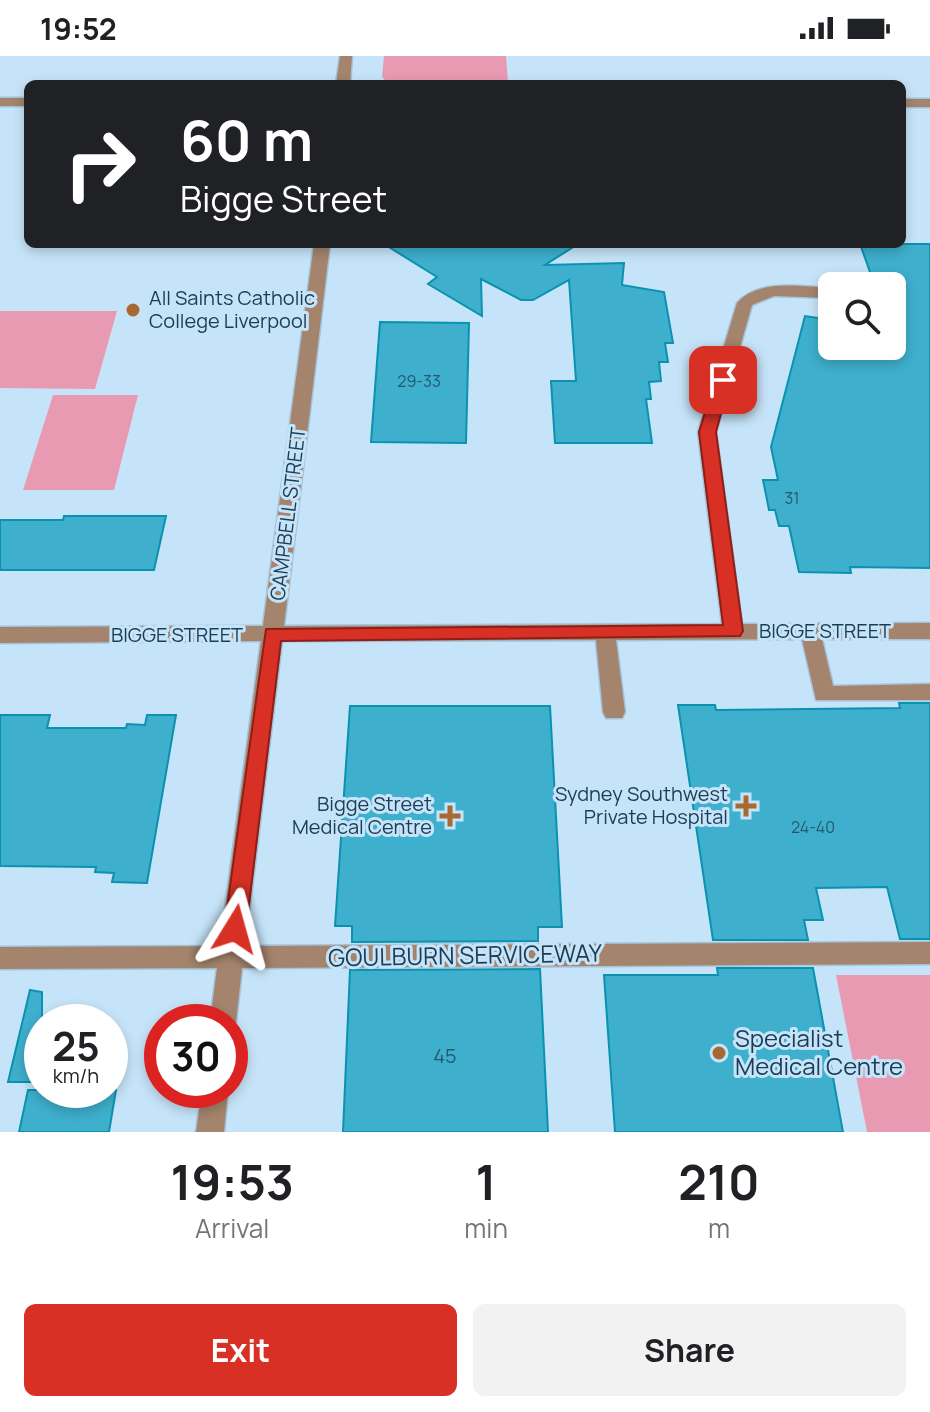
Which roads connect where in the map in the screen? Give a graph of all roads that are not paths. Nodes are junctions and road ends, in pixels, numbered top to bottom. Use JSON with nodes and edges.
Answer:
{"nodes":[{"id":1,"x":346,"y":56,"type":"edge"},
{"id":2,"x":343,"y":80,"type":"edge"},
{"id":3,"x":0,"y":102,"type":"edge"},
{"id":4,"x":24,"y":102,"type":"edge"},
{"id":5,"x":906,"y":103,"type":"edge"},
{"id":6,"x":930,"y":103,"type":"edge"},
{"id":7,"x":321,"y":248,"type":"edge"},
{"id":8,"x":818,"y":293,"type":"edge"},
{"id":9,"x":733,"y":631,"type":"junction"},
{"id":10,"x":810,"y":631,"type":"junction"},
{"id":11,"x":930,"y":631,"type":"edge"},
{"id":12,"x":605,"y":632,"type":"junction"},
{"id":13,"x":273,"y":634,"type":"junction"},
{"id":14,"x":0,"y":635,"type":"edge"},
{"id":15,"x":930,"y":692,"type":"edge"},
{"id":16,"x":614,"y":712,"type":"dead end"},
{"id":17,"x":930,"y":953,"type":"edge"},
{"id":18,"x":0,"y":958,"type":"edge"},
{"id":19,"x":231,"y":959,"type":"junction"},
{"id":20,"x":225,"y":1004,"type":"edge"},
{"id":21,"x":213,"y":1108,"type":"edge"},
{"id":22,"x":210,"y":1132,"type":"edge"}],
"edges":[{"from":1,"to":2,"type":"street"},
{"from":3,"to":4,"type":"street"},
{"from":5,"to":6,"type":"street"},
{"from":7,"to":13,"type":"street","name":"CAMPBELL STREET"},
{"from":8,"to":9,"type":"street"},
{"from":9,"to":10,"type":"street","name":"BIGGE STREET"},
{"from":9,"to":12,"type":"street","name":"BIGGE STREET"},
{"from":10,"to":11,"type":"street","name":"BIGGE STREET"},
{"from":10,"to":15,"type":"street"},
{"from":12,"to":13,"type":"street","name":"BIGGE STREET"},
{"from":12,"to":16,"type":"street"},
{"from":13,"to":14,"type":"street","name":"BIGGE STREET"},
{"from":13,"to":19,"type":"street","name":"CAMPBELL STREET"},
{"from":17,"to":19,"type":"street","name":"GOULBURN SERVICEWAY"},
{"from":18,"to":19,"type":"street","name":"GOULBURN SERVICEWAY"},
{"from":19,"to":20,"type":"street","name":"CAMPBELL STREET"},
{"from":21,"to":22,"type":"street"}]}
